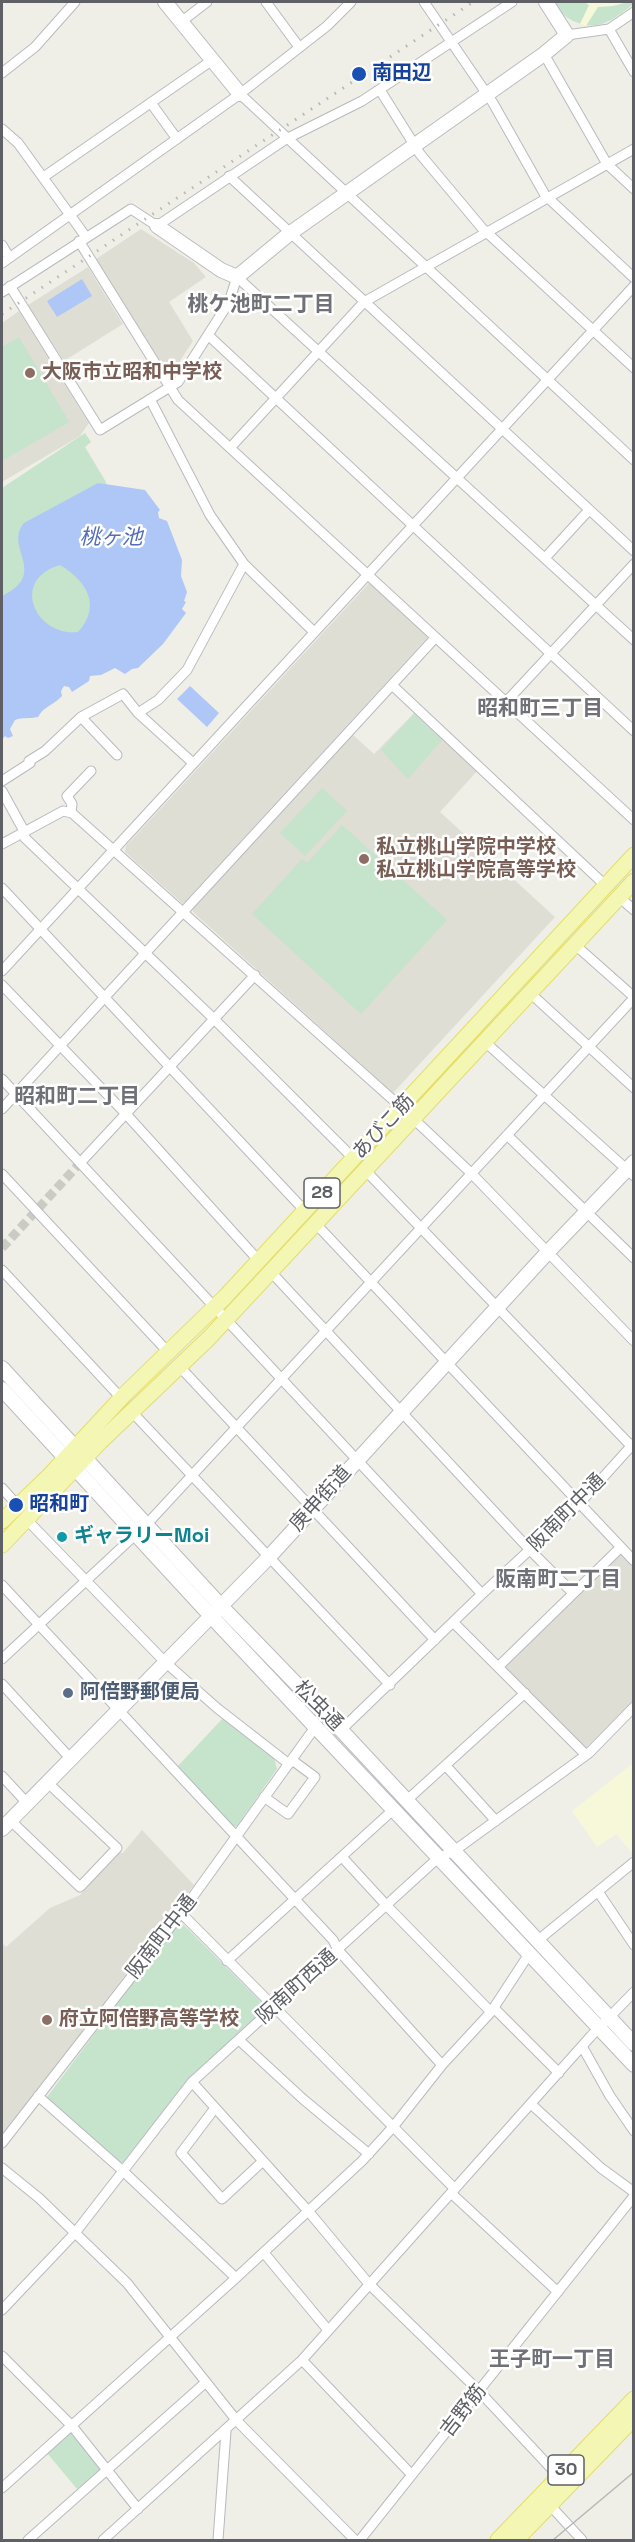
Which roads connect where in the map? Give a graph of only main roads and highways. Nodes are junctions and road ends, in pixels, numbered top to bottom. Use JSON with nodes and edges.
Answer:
{"nodes":[{"id":1,"x":633,"y":855,"type":"edge"},
{"id":2,"x":633,"y":881,"type":"edge"},
{"id":3,"x":407,"y":1113,"type":"junction"},
{"id":4,"x":359,"y":1165,"type":"junction"},
{"id":5,"x":81,"y":1452,"type":"junction"},
{"id":6,"x":70,"y":1464,"type":"junction"},
{"id":7,"x":2,"y":1521,"type":"edge"},
{"id":8,"x":2,"y":1545,"type":"edge"},
{"id":9,"x":633,"y":2398,"type":"edge"},
{"id":10,"x":633,"y":2418,"type":"edge"},
{"id":11,"x":564,"y":2481,"type":"junction"},
{"id":12,"x":545,"y":2501,"type":"junction"},
{"id":13,"x":498,"y":2541,"type":"edge"},
{"id":14,"x":516,"y":2541,"type":"edge"}],
"edges":[{"from":1,"to":3,"type":"main road","name":"あびこ筋","number":"28"},
{"from":2,"to":3,"type":"main road","name":"あびこ筋","number":"28"},
{"from":3,"to":4,"type":"main road","name":"あびこ筋","number":"28"},
{"from":4,"to":5,"type":"main road","name":"あびこ筋","number":"28"},
{"from":4,"to":5,"type":"main road","name":"あびこ筋","number":"28"},
{"from":5,"to":6,"type":"main road","name":"あびこ筋","number":"28"},
{"from":6,"to":7,"type":"main road","name":"あびこ筋","number":"28"},
{"from":6,"to":8,"type":"main road","name":"あびこ筋","number":"28"},
{"from":9,"to":11,"type":"main road","number":"30"},
{"from":10,"to":11,"type":"main road","number":"30"},
{"from":11,"to":12,"type":"main road","number":"30"},
{"from":12,"to":13,"type":"main road","number":"30"},
{"from":12,"to":14,"type":"main road","number":"30"}]}
